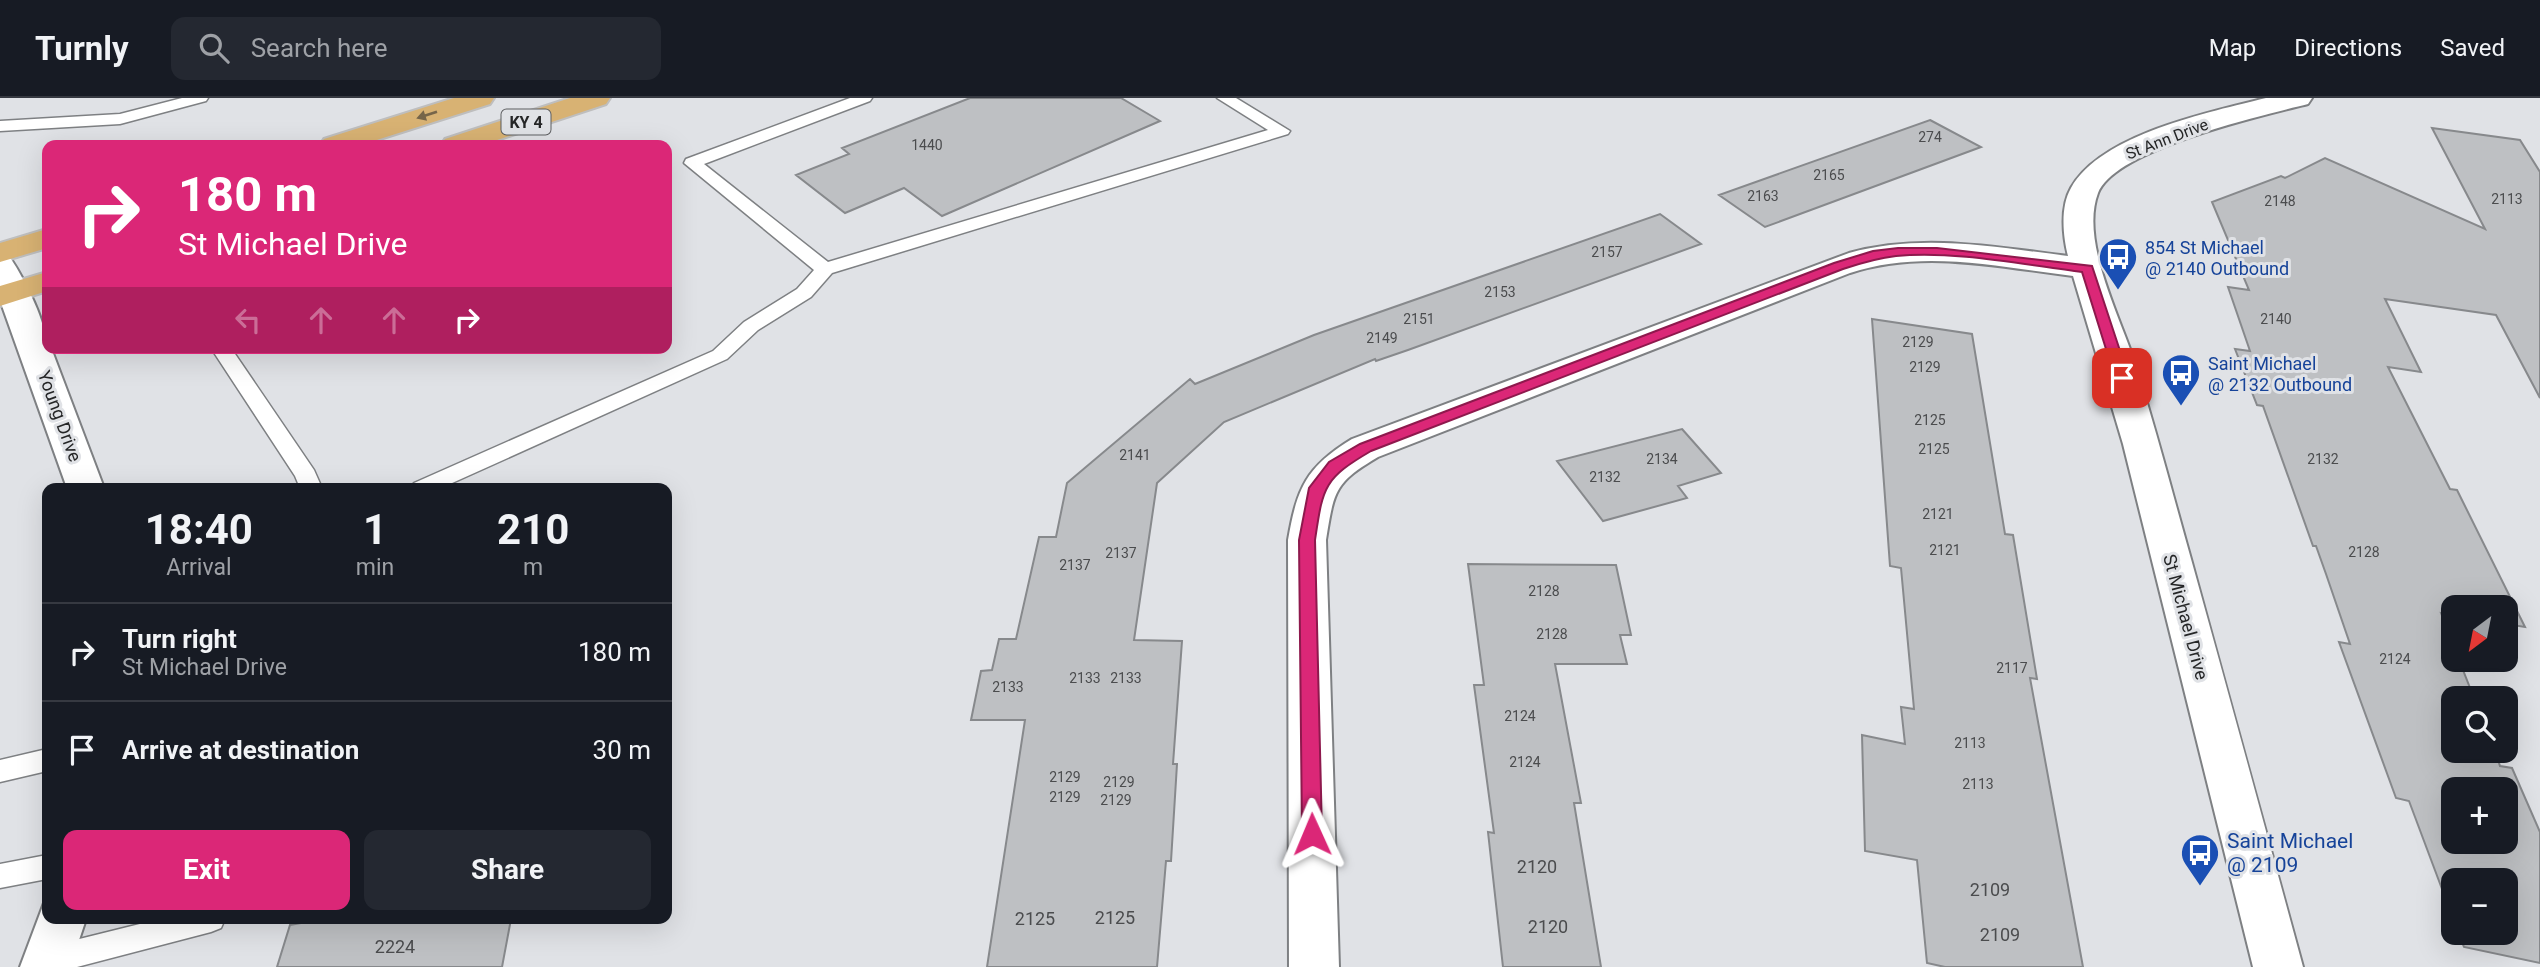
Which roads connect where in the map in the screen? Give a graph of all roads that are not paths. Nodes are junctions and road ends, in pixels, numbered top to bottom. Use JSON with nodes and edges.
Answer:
{"nodes":[{"id":1,"x":200,"y":98,"type":"edge"},
{"id":2,"x":481,"y":98,"type":"edge"},
{"id":3,"x":597,"y":98,"type":"edge"},
{"id":4,"x":864,"y":98,"type":"edge"},
{"id":5,"x":1225,"y":98,"type":"edge"},
{"id":6,"x":2299,"y":98,"type":"edge"},
{"id":7,"x":147,"y":105,"type":"edge"},
{"id":8,"x":0,"y":126,"type":"edge"},
{"id":9,"x":350,"y":140,"type":"edge"},
{"id":10,"x":470,"y":140,"type":"edge"},
{"id":11,"x":42,"y":240,"type":"edge"},
{"id":12,"x":0,"y":253,"type":"edge"},
{"id":13,"x":825,"y":268,"type":"junction"},
{"id":14,"x":2087,"y":268,"type":"junction"},
{"id":15,"x":42,"y":281,"type":"edge"},
{"id":16,"x":4,"y":285,"type":"edge"},
{"id":17,"x":225,"y":354,"type":"edge"},
{"id":18,"x":84,"y":483,"type":"edge"},
{"id":19,"x":308,"y":483,"type":"edge"},
{"id":20,"x":433,"y":483,"type":"edge"},
{"id":21,"x":42,"y":761,"type":"edge"},
{"id":22,"x":0,"y":771,"type":"edge"},
{"id":23,"x":42,"y":868,"type":"edge"},
{"id":24,"x":0,"y":876,"type":"edge"},
{"id":25,"x":184,"y":924,"type":"edge"},
{"id":26,"x":51,"y":949,"type":"edge"},
{"id":27,"x":1314,"y":967,"type":"edge"},
{"id":28,"x":2278,"y":967,"type":"edge"}],
"edges":[{"from":1,"to":7,"type":"lane"},
{"from":2,"to":9,"type":"highway","number":"KY 4","one_way":true},
{"from":3,"to":10,"type":"highway","number":"KY 4"},
{"from":4,"to":13,"type":"lane"},
{"from":5,"to":13,"type":"lane"},
{"from":6,"to":14,"type":"street","name":"St Ann Drive"},
{"from":7,"to":8,"type":"lane"},
{"from":11,"to":12,"type":"highway"},
{"from":13,"to":20,"type":"lane"},
{"from":14,"to":27,"type":"street"},
{"from":14,"to":28,"type":"street","name":"St Michael Drive"},
{"from":15,"to":16,"type":"highway"},
{"from":16,"to":18,"type":"street","name":"Young Drive"},
{"from":17,"to":19,"type":"lane"},
{"from":21,"to":22,"type":"lane"},
{"from":23,"to":24,"type":"lane"},
{"from":25,"to":26,"type":"lane"}]}
